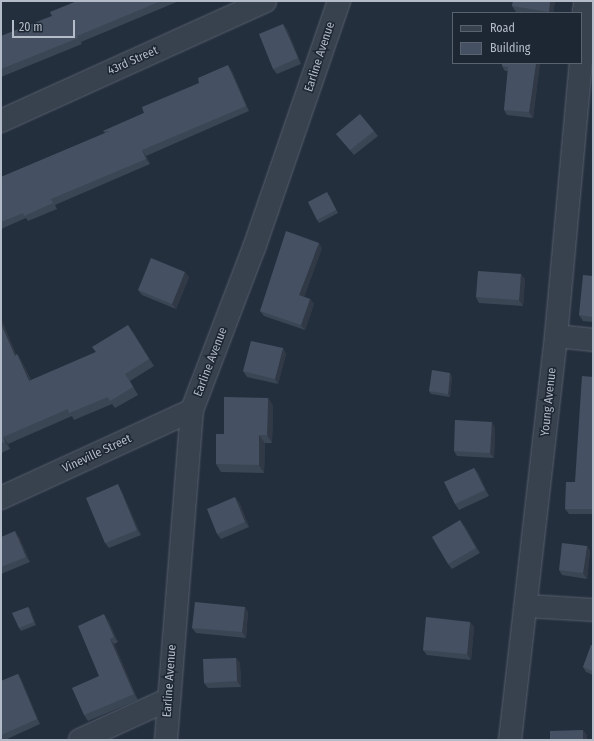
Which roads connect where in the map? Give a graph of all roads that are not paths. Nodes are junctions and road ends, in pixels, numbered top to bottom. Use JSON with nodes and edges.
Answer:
{"nodes":[{"id":1,"x":265,"y":1,"type":"edge"},
{"id":2,"x":339,"y":1,"type":"edge"},
{"id":3,"x":586,"y":1,"type":"edge"},
{"id":4,"x":584,"y":54,"type":"edge"},
{"id":5,"x":1,"y":121,"type":"edge"},
{"id":6,"x":556,"y":336,"type":"junction"},
{"id":7,"x":593,"y":340,"type":"edge"},
{"id":8,"x":192,"y":410,"type":"junction"},
{"id":9,"x":1,"y":498,"type":"edge"},
{"id":10,"x":526,"y":606,"type":"junction"},
{"id":11,"x":593,"y":610,"type":"edge"},
{"id":12,"x":169,"y":699,"type":"junction"},
{"id":13,"x":80,"y":740,"type":"edge"},
{"id":14,"x":166,"y":740,"type":"edge"},
{"id":15,"x":510,"y":740,"type":"edge"}],
"edges":[{"from":1,"to":5,"type":"street","name":"43rd Street"},
{"from":2,"to":8,"type":"street","name":"Earline Avenue"},
{"from":3,"to":4,"type":"street","name":"Young Avenue"},
{"from":4,"to":6,"type":"street","name":"Young Avenue"},
{"from":6,"to":7,"type":"street"},
{"from":6,"to":10,"type":"street","name":"Young Avenue"},
{"from":8,"to":9,"type":"street","name":"Vineville Street"},
{"from":8,"to":12,"type":"street","name":"Earline Avenue"},
{"from":10,"to":11,"type":"street"},
{"from":10,"to":15,"type":"street","name":"Young Avenue"},
{"from":12,"to":13,"type":"street"},
{"from":12,"to":14,"type":"street","name":"Earline Avenue"}]}
